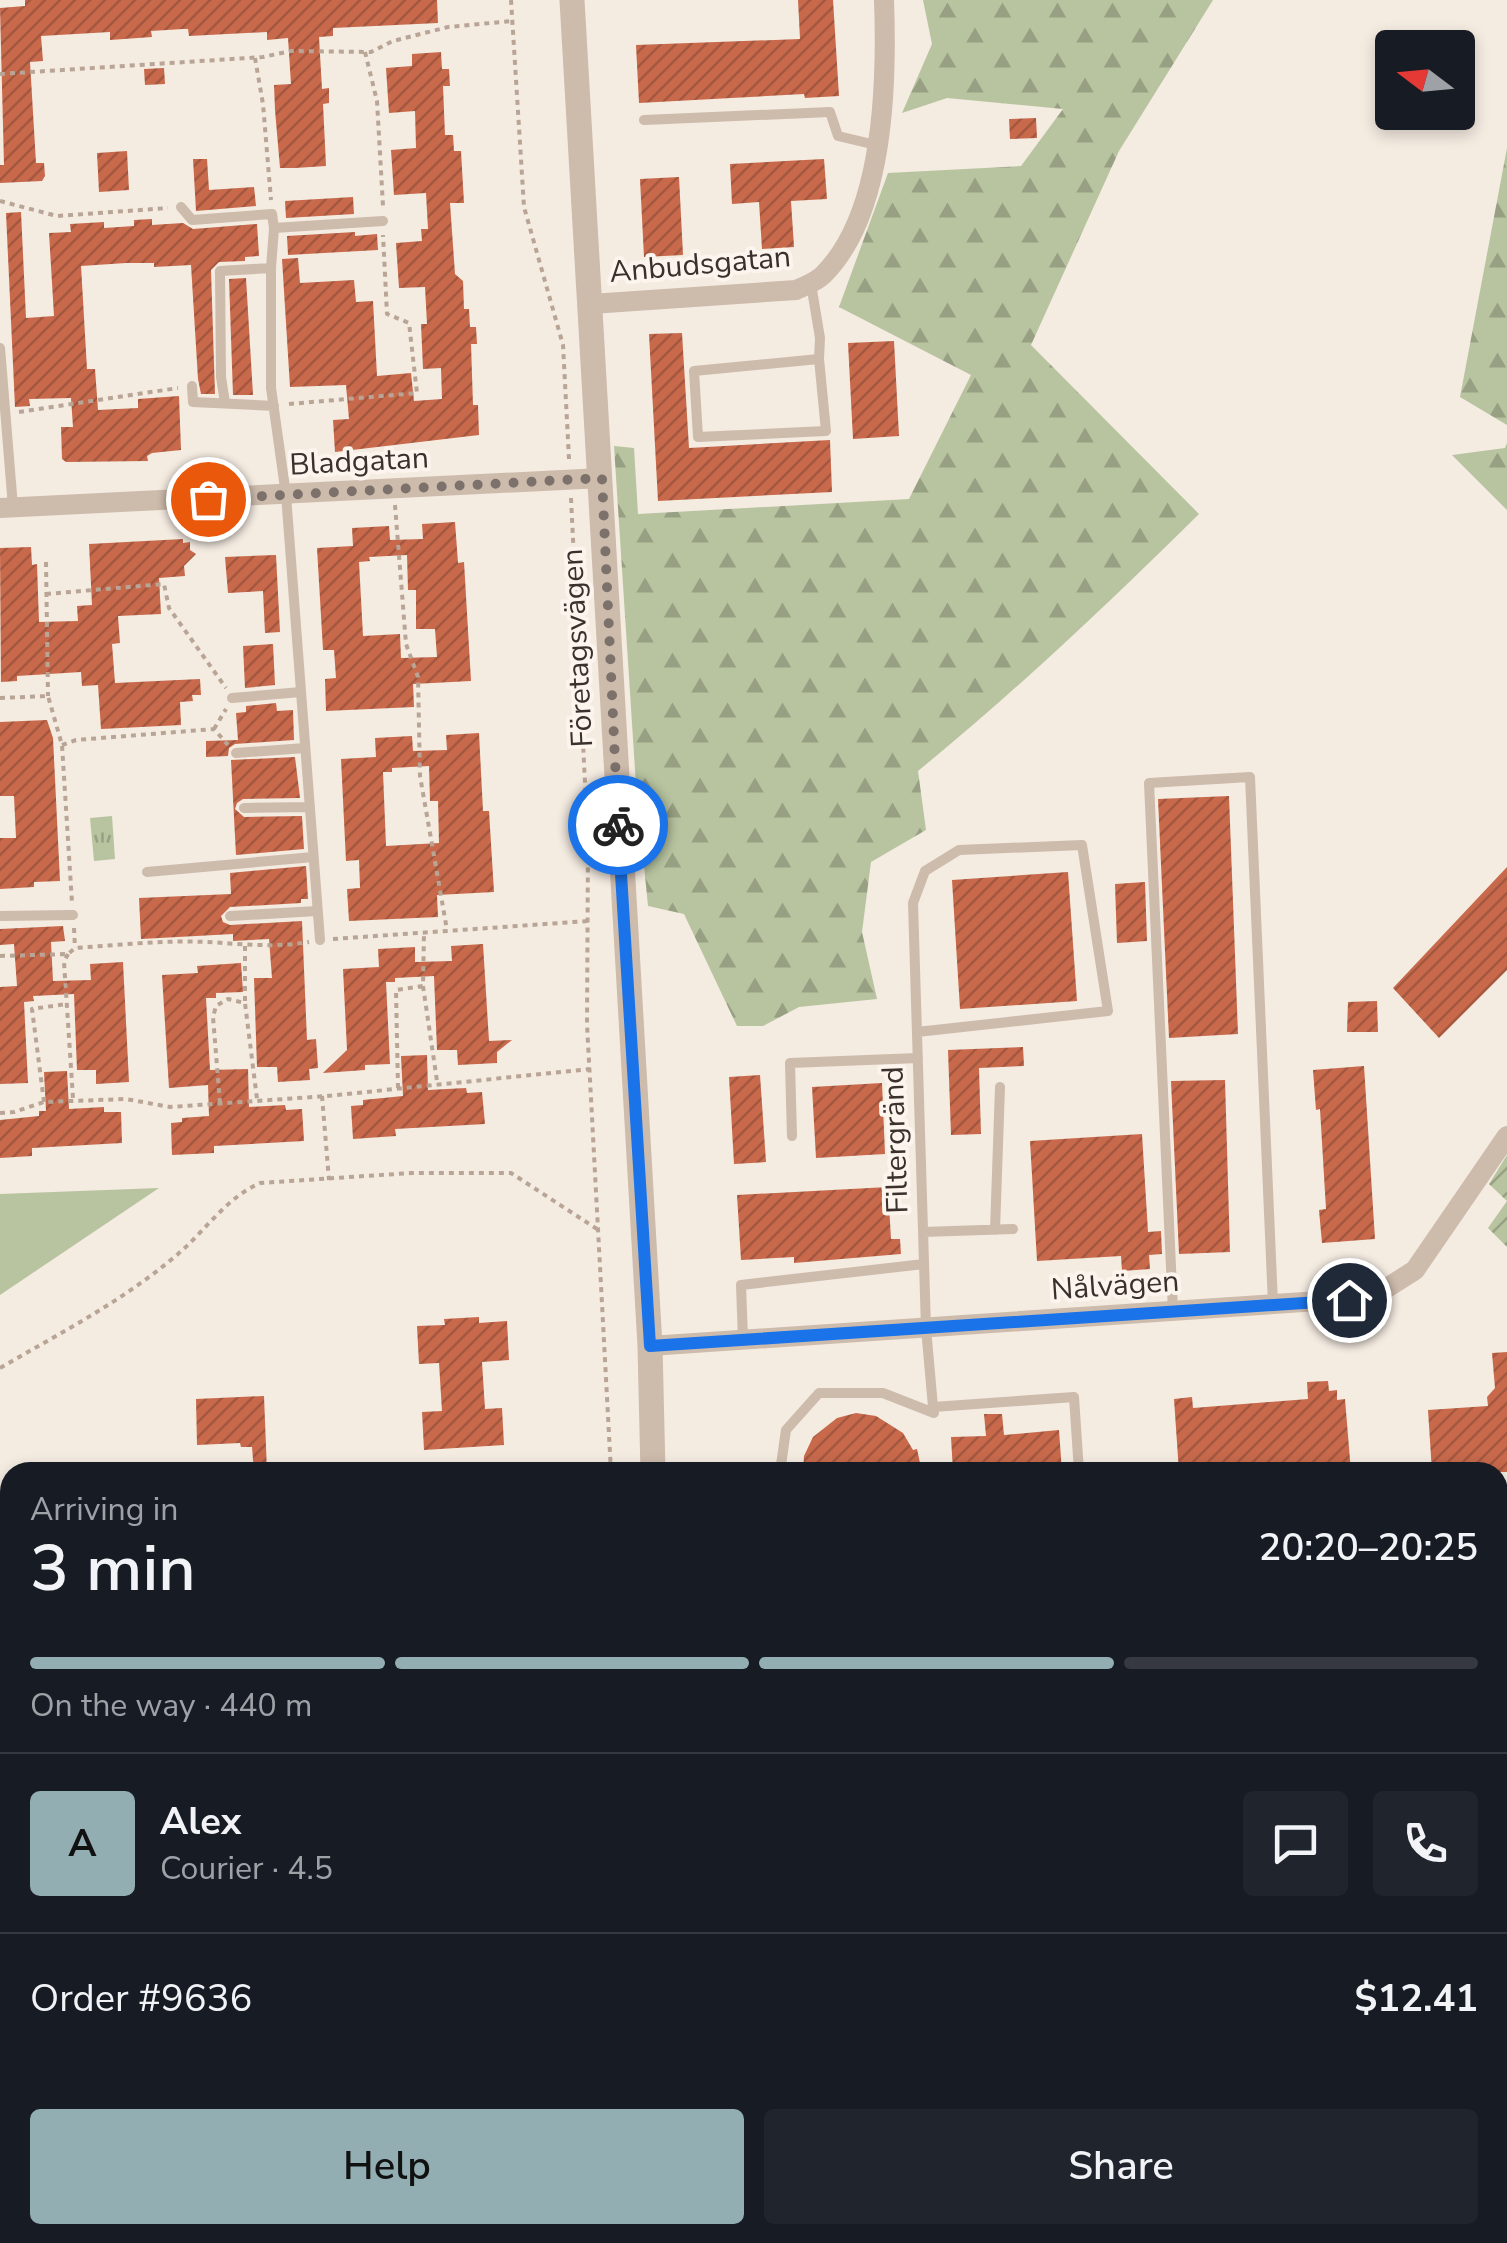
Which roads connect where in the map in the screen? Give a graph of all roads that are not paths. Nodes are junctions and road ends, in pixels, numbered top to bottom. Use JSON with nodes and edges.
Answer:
{"nodes":[{"id":1,"x":572,"y":0,"type":"edge"},
{"id":2,"x":884,"y":0,"type":"edge"},
{"id":3,"x":644,"y":120,"type":"dead end"},
{"id":4,"x":876,"y":144,"type":"junction"},
{"id":5,"x":181,"y":207,"type":"road end"},
{"id":6,"x":383,"y":221,"type":"road end"},
{"id":7,"x":274,"y":228,"type":"junction"},
{"id":8,"x":272,"y":268,"type":"junction"},
{"id":9,"x":811,"y":283,"type":"junction"},
{"id":10,"x":591,"y":304,"type":"junction"},
{"id":11,"x":0,"y":348,"type":"edge"},
{"id":12,"x":819,"y":359,"type":"junction"},
{"id":13,"x":192,"y":386,"type":"road end"},
{"id":14,"x":224,"y":403,"type":"junction"},
{"id":15,"x":274,"y":406,"type":"junction"},
{"id":16,"x":602,"y":478,"type":"junction"},
{"id":17,"x":286,"y":496,"type":"junction"},
{"id":18,"x":6,"y":508,"type":"edge"},
{"id":19,"x":301,"y":692,"type":"junction"},
{"id":20,"x":232,"y":698,"type":"road end"},
{"id":21,"x":305,"y":748,"type":"junction"},
{"id":22,"x":236,"y":754,"type":"road end"},
{"id":23,"x":244,"y":808,"type":"dead end"},
{"id":24,"x":310,"y":808,"type":"junction"},
{"id":25,"x":313,"y":857,"type":"junction"},
{"id":26,"x":147,"y":872,"type":"dead end"},
{"id":27,"x":317,"y":911,"type":"junction"},
{"id":28,"x":73,"y":915,"type":"road end"},
{"id":29,"x":0,"y":916,"type":"edge"},
{"id":30,"x":230,"y":916,"type":"dead end"},
{"id":31,"x":320,"y":940,"type":"road end"},
{"id":32,"x":917,"y":1032,"type":"junction"},
{"id":33,"x":918,"y":1058,"type":"junction"},
{"id":34,"x":1000,"y":1087,"type":"dead end"},
{"id":35,"x":792,"y":1136,"type":"dead end"},
{"id":36,"x":1507,"y":1136,"type":"edge"},
{"id":37,"x":995,"y":1230,"type":"junction"},
{"id":38,"x":1013,"y":1230,"type":"dead end"},
{"id":39,"x":923,"y":1232,"type":"junction"},
{"id":40,"x":924,"y":1264,"type":"junction"},
{"id":41,"x":1273,"y":1304,"type":"junction"},
{"id":42,"x":1173,"y":1311,"type":"junction"},
{"id":43,"x":926,"y":1328,"type":"junction"},
{"id":44,"x":743,"y":1340,"type":"junction"},
{"id":45,"x":650,"y":1346,"type":"junction"},
{"id":46,"x":933,"y":1407,"type":"junction"},
{"id":47,"x":653,"y":1462,"type":"edge"},
{"id":48,"x":781,"y":1462,"type":"edge"},
{"id":49,"x":1078,"y":1462,"type":"edge"}],
"edges":[{"from":1,"to":10,"type":"street","name":"Företagsvägen"},
{"from":2,"to":4,"type":"street","name":"Anbudsgatan"},
{"from":3,"to":4,"type":"lane"},
{"from":4,"to":9,"type":"street","name":"Anbudsgatan"},
{"from":5,"to":7,"type":"lane"},
{"from":6,"to":7,"type":"lane"},
{"from":7,"to":8,"type":"lane"},
{"from":8,"to":14,"type":"lane"},
{"from":8,"to":15,"type":"lane"},
{"from":9,"to":10,"type":"street","name":"Anbudsgatan"},
{"from":9,"to":12,"type":"lane"},
{"from":10,"to":16,"type":"street","name":"Företagsvägen"},
{"from":11,"to":18,"type":"lane"},
{"from":12,"to":12,"type":"lane"},
{"from":13,"to":14,"type":"lane"},
{"from":14,"to":15,"type":"lane"},
{"from":15,"to":17,"type":"lane"},
{"from":16,"to":17,"type":"street","name":"Bladgatan"},
{"from":16,"to":45,"type":"street","name":"Företagsvägen"},
{"from":17,"to":18,"type":"street","name":"Bladgatan"},
{"from":17,"to":19,"type":"lane"},
{"from":19,"to":20,"type":"lane"},
{"from":19,"to":21,"type":"lane"},
{"from":21,"to":22,"type":"lane"},
{"from":21,"to":24,"type":"lane"},
{"from":23,"to":24,"type":"lane"},
{"from":24,"to":25,"type":"lane"},
{"from":25,"to":26,"type":"lane"},
{"from":25,"to":27,"type":"lane"},
{"from":27,"to":30,"type":"lane"},
{"from":27,"to":31,"type":"lane"},
{"from":28,"to":29,"type":"lane"},
{"from":32,"to":32,"type":"lane","name":"Filtergränd"},
{"from":32,"to":33,"type":"lane","name":"Filtergränd"},
{"from":33,"to":35,"type":"lane"},
{"from":33,"to":39,"type":"lane","name":"Filtergränd"},
{"from":34,"to":37,"type":"lane"},
{"from":36,"to":41,"type":"street","name":"Nålvägen"},
{"from":37,"to":38,"type":"lane"},
{"from":37,"to":39,"type":"lane"},
{"from":39,"to":40,"type":"lane","name":"Filtergränd"},
{"from":40,"to":43,"type":"lane","name":"Filtergränd"},
{"from":40,"to":44,"type":"lane"},
{"from":41,"to":42,"type":"street","name":"Nålvägen"},
{"from":41,"to":42,"type":"lane"},
{"from":42,"to":43,"type":"street","name":"Nålvägen"},
{"from":43,"to":44,"type":"street","name":"Nålvägen"},
{"from":43,"to":46,"type":"lane","name":"Filtergränd"},
{"from":44,"to":45,"type":"street","name":"Nålvägen"},
{"from":45,"to":47,"type":"street","name":"Företagsvägen"},
{"from":46,"to":48,"type":"lane"},
{"from":46,"to":49,"type":"lane"}]}
